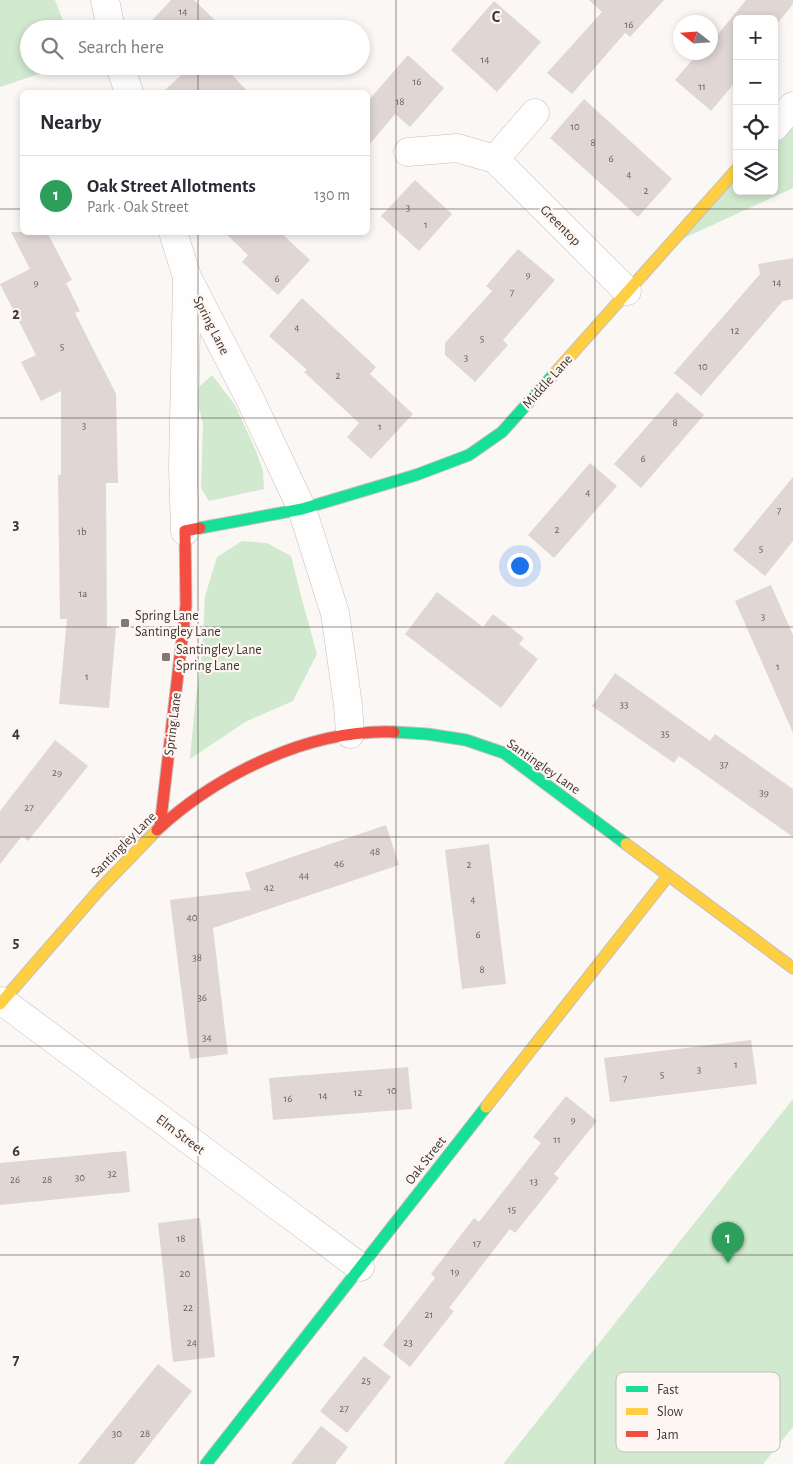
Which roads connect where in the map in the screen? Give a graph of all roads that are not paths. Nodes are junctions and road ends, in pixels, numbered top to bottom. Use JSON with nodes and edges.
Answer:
{"nodes":[{"id":1,"x":105,"y":0,"type":"edge"},
{"id":2,"x":109,"y":20,"type":"edge"},
{"id":3,"x":123,"y":75,"type":"edge"},
{"id":4,"x":127,"y":90,"type":"edge"},
{"id":5,"x":535,"y":113,"type":"dead end"},
{"id":6,"x":408,"y":152,"type":"dead end"},
{"id":7,"x":495,"y":159,"type":"junction"},
{"id":8,"x":733,"y":173,"type":"edge"},
{"id":9,"x":174,"y":235,"type":"edge"},
{"id":10,"x":187,"y":277,"type":"junction"},
{"id":11,"x":627,"y":291,"type":"junction"},
{"id":12,"x":302,"y":509,"type":"junction"},
{"id":13,"x":185,"y":531,"type":"junction"},
{"id":14,"x":350,"y":734,"type":"junction"},
{"id":15,"x":160,"y":828,"type":"junction"},
{"id":16,"x":668,"y":876,"type":"junction"},
{"id":17,"x":793,"y":968,"type":"edge"},
{"id":18,"x":1,"y":1003,"type":"edge"},
{"id":19,"x":360,"y":1266,"type":"junction"},
{"id":20,"x":206,"y":1464,"type":"edge"}],
"edges":[{"from":1,"to":2,"type":"street"},
{"from":3,"to":4,"type":"street"},
{"from":5,"to":7,"type":"street"},
{"from":6,"to":7,"type":"street","name":"Greentop"},
{"from":7,"to":11,"type":"street","name":"Greentop"},
{"from":8,"to":11,"type":"street","name":"Middle Lane"},
{"from":9,"to":10,"type":"street","name":"Spring Lane"},
{"from":10,"to":12,"type":"street","name":"Spring Lane"},
{"from":10,"to":13,"type":"street","name":"Spring Lane"},
{"from":11,"to":12,"type":"street","name":"Middle Lane"},
{"from":12,"to":13,"type":"street"},
{"from":12,"to":14,"type":"street","name":"Spring Lane"},
{"from":13,"to":15,"type":"street","name":"Spring Lane"},
{"from":14,"to":15,"type":"street","name":"Santingley Lane"},
{"from":14,"to":16,"type":"street","name":"Santingley Lane"},
{"from":15,"to":18,"type":"street","name":"Santingley Lane"},
{"from":16,"to":17,"type":"street","name":"Santingley Lane"},
{"from":16,"to":19,"type":"street","name":"Oak Street"},
{"from":18,"to":19,"type":"street","name":"Elm Street"},
{"from":19,"to":20,"type":"street","name":"Oak Street"}]}
